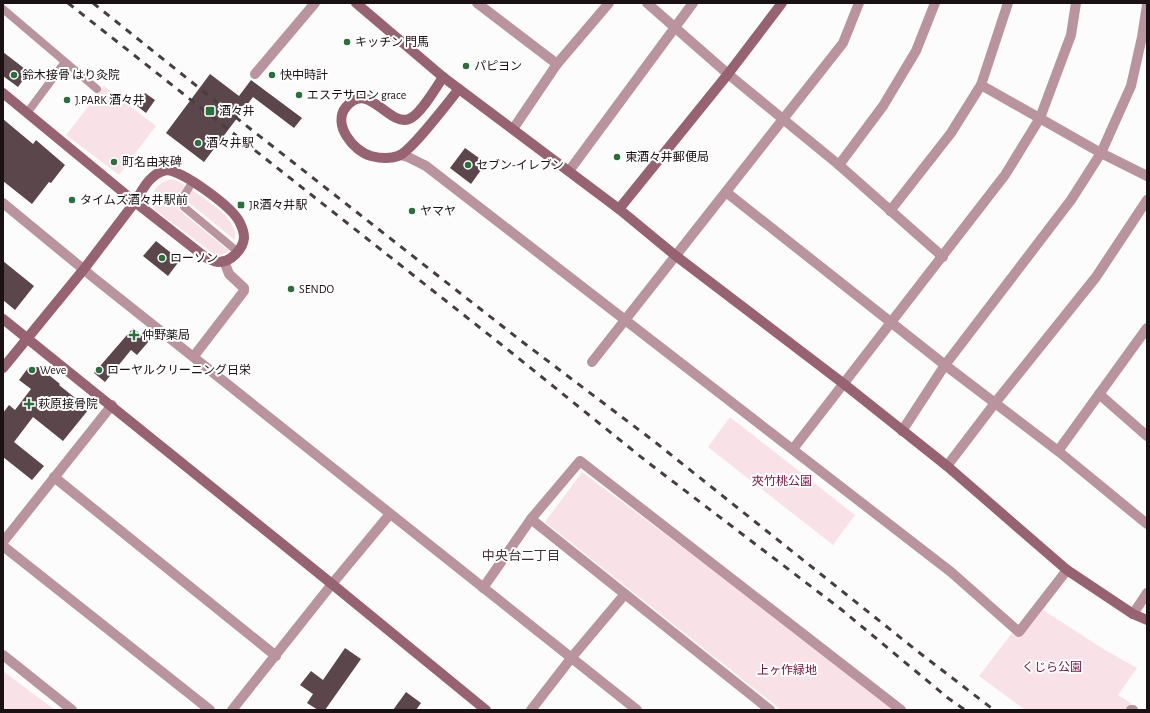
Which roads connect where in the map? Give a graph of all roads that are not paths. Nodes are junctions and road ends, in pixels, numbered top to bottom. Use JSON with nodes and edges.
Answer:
{"nodes":[{"id":1,"x":315,"y":3,"type":"edge"},
{"id":2,"x":356,"y":3,"type":"edge"},
{"id":3,"x":477,"y":3,"type":"edge"},
{"id":4,"x":609,"y":3,"type":"edge"},
{"id":5,"x":647,"y":3,"type":"edge"},
{"id":6,"x":693,"y":3,"type":"edge"},
{"id":7,"x":782,"y":3,"type":"edge"},
{"id":8,"x":859,"y":3,"type":"edge"},
{"id":9,"x":935,"y":3,"type":"edge"},
{"id":10,"x":1008,"y":3,"type":"edge"},
{"id":11,"x":1076,"y":3,"type":"edge"},
{"id":12,"x":1147,"y":5,"type":"edge"},
{"id":13,"x":3,"y":9,"type":"edge"},
{"id":14,"x":675,"y":28,"type":"junction"},
{"id":15,"x":66,"y":62,"type":"junction"},
{"id":16,"x":557,"y":64,"type":"junction"},
{"id":17,"x":255,"y":74,"type":"dead end"},
{"id":18,"x":728,"y":74,"type":"junction"},
{"id":19,"x":443,"y":77,"type":"junction"},
{"id":20,"x":981,"y":85,"type":"junction"},
{"id":21,"x":97,"y":89,"type":"dead end"},
{"id":22,"x":459,"y":89,"type":"junction"},
{"id":23,"x":3,"y":93,"type":"edge"},
{"id":24,"x":27,"y":113,"type":"junction"},
{"id":25,"x":1040,"y":118,"type":"junction"},
{"id":26,"x":783,"y":121,"type":"junction"},
{"id":27,"x":513,"y":129,"type":"junction"},
{"id":28,"x":1101,"y":153,"type":"junction"},
{"id":29,"x":400,"y":155,"type":"junction"},
{"id":30,"x":838,"y":165,"type":"junction"},
{"id":31,"x":569,"y":171,"type":"junction"},
{"id":32,"x":1147,"y":176,"type":"edge"},
{"id":33,"x":193,"y":181,"type":"junction"},
{"id":34,"x":726,"y":192,"type":"junction"},
{"id":35,"x":1147,"y":200,"type":"edge"},
{"id":36,"x":3,"y":202,"type":"edge"},
{"id":37,"x":135,"y":202,"type":"junction"},
{"id":38,"x":619,"y":209,"type":"junction"},
{"id":39,"x":890,"y":211,"type":"junction"},
{"id":40,"x":238,"y":252,"type":"junction"},
{"id":41,"x":676,"y":256,"type":"junction"},
{"id":42,"x":943,"y":257,"type":"junction"},
{"id":43,"x":224,"y":261,"type":"junction"},
{"id":44,"x":84,"y":269,"type":"junction"},
{"id":45,"x":3,"y":318,"type":"edge"},
{"id":46,"x":625,"y":319,"type":"junction"},
{"id":47,"x":892,"y":323,"type":"junction"},
{"id":48,"x":1147,"y":328,"type":"edge"},
{"id":49,"x":27,"y":339,"type":"junction"},
{"id":50,"x":194,"y":356,"type":"junction"},
{"id":51,"x":592,"y":362,"type":"dead end"},
{"id":52,"x":945,"y":365,"type":"junction"},
{"id":53,"x":3,"y":368,"type":"edge"},
{"id":54,"x":844,"y":384,"type":"junction"},
{"id":55,"x":1099,"y":394,"type":"junction"},
{"id":56,"x":995,"y":403,"type":"junction"},
{"id":57,"x":112,"y":406,"type":"junction"},
{"id":58,"x":902,"y":431,"type":"junction"},
{"id":59,"x":1147,"y":436,"type":"edge"},
{"id":60,"x":793,"y":449,"type":"junction"},
{"id":61,"x":1058,"y":451,"type":"junction"},
{"id":62,"x":947,"y":466,"type":"junction"},
{"id":63,"x":54,"y":478,"type":"junction"},
{"id":64,"x":390,"y":514,"type":"junction"},
{"id":65,"x":531,"y":519,"type":"junction"},
{"id":66,"x":1147,"y":524,"type":"edge"},
{"id":67,"x":3,"y":542,"type":"edge"},
{"id":68,"x":3,"y":546,"type":"edge"},
{"id":69,"x":1067,"y":570,"type":"junction"},
{"id":70,"x":332,"y":584,"type":"junction"},
{"id":71,"x":483,"y":588,"type":"junction"},
{"id":72,"x":1147,"y":592,"type":"edge"},
{"id":73,"x":625,"y":594,"type":"junction"},
{"id":74,"x":1133,"y":614,"type":"junction"},
{"id":75,"x":1147,"y":620,"type":"edge"},
{"id":76,"x":3,"y":655,"type":"edge"},
{"id":77,"x":276,"y":656,"type":"junction"},
{"id":78,"x":572,"y":657,"type":"junction"},
{"id":79,"x":72,"y":710,"type":"edge"},
{"id":80,"x":210,"y":710,"type":"edge"},
{"id":81,"x":232,"y":710,"type":"edge"},
{"id":82,"x":486,"y":710,"type":"edge"},
{"id":83,"x":531,"y":710,"type":"edge"},
{"id":84,"x":637,"y":710,"type":"edge"},
{"id":85,"x":770,"y":710,"type":"edge"},
{"id":86,"x":901,"y":710,"type":"edge"}],
"edges":[{"from":1,"to":17,"type":"street"},
{"from":2,"to":19,"type":"street"},
{"from":3,"to":16,"type":"street"},
{"from":4,"to":16,"type":"street"},
{"from":5,"to":14,"type":"street"},
{"from":6,"to":14,"type":"street"},
{"from":7,"to":18,"type":"street"},
{"from":8,"to":26,"type":"street"},
{"from":9,"to":30,"type":"street"},
{"from":10,"to":20,"type":"street"},
{"from":11,"to":25,"type":"street"},
{"from":12,"to":28,"type":"street"},
{"from":13,"to":15,"type":"lane"},
{"from":14,"to":18,"type":"street"},
{"from":14,"to":31,"type":"street"},
{"from":15,"to":21,"type":"lane"},
{"from":15,"to":24,"type":"lane"},
{"from":16,"to":27,"type":"street"},
{"from":18,"to":26,"type":"street"},
{"from":18,"to":38,"type":"street"},
{"from":19,"to":22,"type":"street"},
{"from":19,"to":29,"type":"street"},
{"from":20,"to":25,"type":"street"},
{"from":20,"to":39,"type":"street"},
{"from":22,"to":27,"type":"street"},
{"from":22,"to":29,"type":"street"},
{"from":23,"to":24,"type":"street"},
{"from":24,"to":37,"type":"street"},
{"from":25,"to":28,"type":"street"},
{"from":25,"to":42,"type":"street"},
{"from":26,"to":30,"type":"street"},
{"from":26,"to":34,"type":"street"},
{"from":27,"to":31,"type":"street"},
{"from":28,"to":32,"type":"street"},
{"from":28,"to":52,"type":"street"},
{"from":29,"to":46,"type":"street"},
{"from":30,"to":39,"type":"street"},
{"from":31,"to":38,"type":"street"},
{"from":33,"to":37,"type":"street"},
{"from":33,"to":40,"type":"street"},
{"from":33,"to":40,"type":"lane"},
{"from":34,"to":41,"type":"street"},
{"from":34,"to":47,"type":"street"},
{"from":35,"to":56,"type":"street"},
{"from":36,"to":44,"type":"street"},
{"from":37,"to":43,"type":"street"},
{"from":37,"to":44,"type":"street"},
{"from":38,"to":41,"type":"street"},
{"from":39,"to":42,"type":"street"},
{"from":40,"to":43,"type":"street"},
{"from":41,"to":46,"type":"street"},
{"from":41,"to":54,"type":"street"},
{"from":42,"to":47,"type":"street"},
{"from":43,"to":50,"type":"street"},
{"from":44,"to":49,"type":"street"},
{"from":44,"to":50,"type":"street"},
{"from":45,"to":49,"type":"street"},
{"from":46,"to":51,"type":"street"},
{"from":46,"to":60,"type":"street"},
{"from":47,"to":52,"type":"street"},
{"from":47,"to":54,"type":"street"},
{"from":48,"to":55,"type":"street"},
{"from":49,"to":53,"type":"street"},
{"from":49,"to":57,"type":"street"},
{"from":50,"to":64,"type":"street"},
{"from":52,"to":56,"type":"street"},
{"from":52,"to":58,"type":"street"},
{"from":54,"to":58,"type":"street"},
{"from":54,"to":60,"type":"street"},
{"from":55,"to":59,"type":"street"},
{"from":55,"to":61,"type":"street"},
{"from":56,"to":61,"type":"street"},
{"from":56,"to":62,"type":"street"},
{"from":57,"to":63,"type":"street"},
{"from":57,"to":70,"type":"street"},
{"from":58,"to":62,"type":"street"},
{"from":60,"to":69,"type":"street"},
{"from":61,"to":66,"type":"street"},
{"from":62,"to":69,"type":"street"},
{"from":63,"to":67,"type":"street"},
{"from":63,"to":77,"type":"street"},
{"from":64,"to":70,"type":"street"},
{"from":64,"to":71,"type":"street"},
{"from":65,"to":71,"type":"street"},
{"from":65,"to":73,"type":"street"},
{"from":65,"to":86,"type":"street"},
{"from":68,"to":80,"type":"street"},
{"from":69,"to":74,"type":"street"},
{"from":70,"to":77,"type":"street"},
{"from":70,"to":82,"type":"street"},
{"from":71,"to":78,"type":"street"},
{"from":72,"to":74,"type":"street"},
{"from":73,"to":78,"type":"street"},
{"from":73,"to":85,"type":"street"},
{"from":74,"to":75,"type":"street"},
{"from":76,"to":79,"type":"street"},
{"from":77,"to":81,"type":"street"},
{"from":78,"to":83,"type":"street"},
{"from":78,"to":84,"type":"street"}]}
